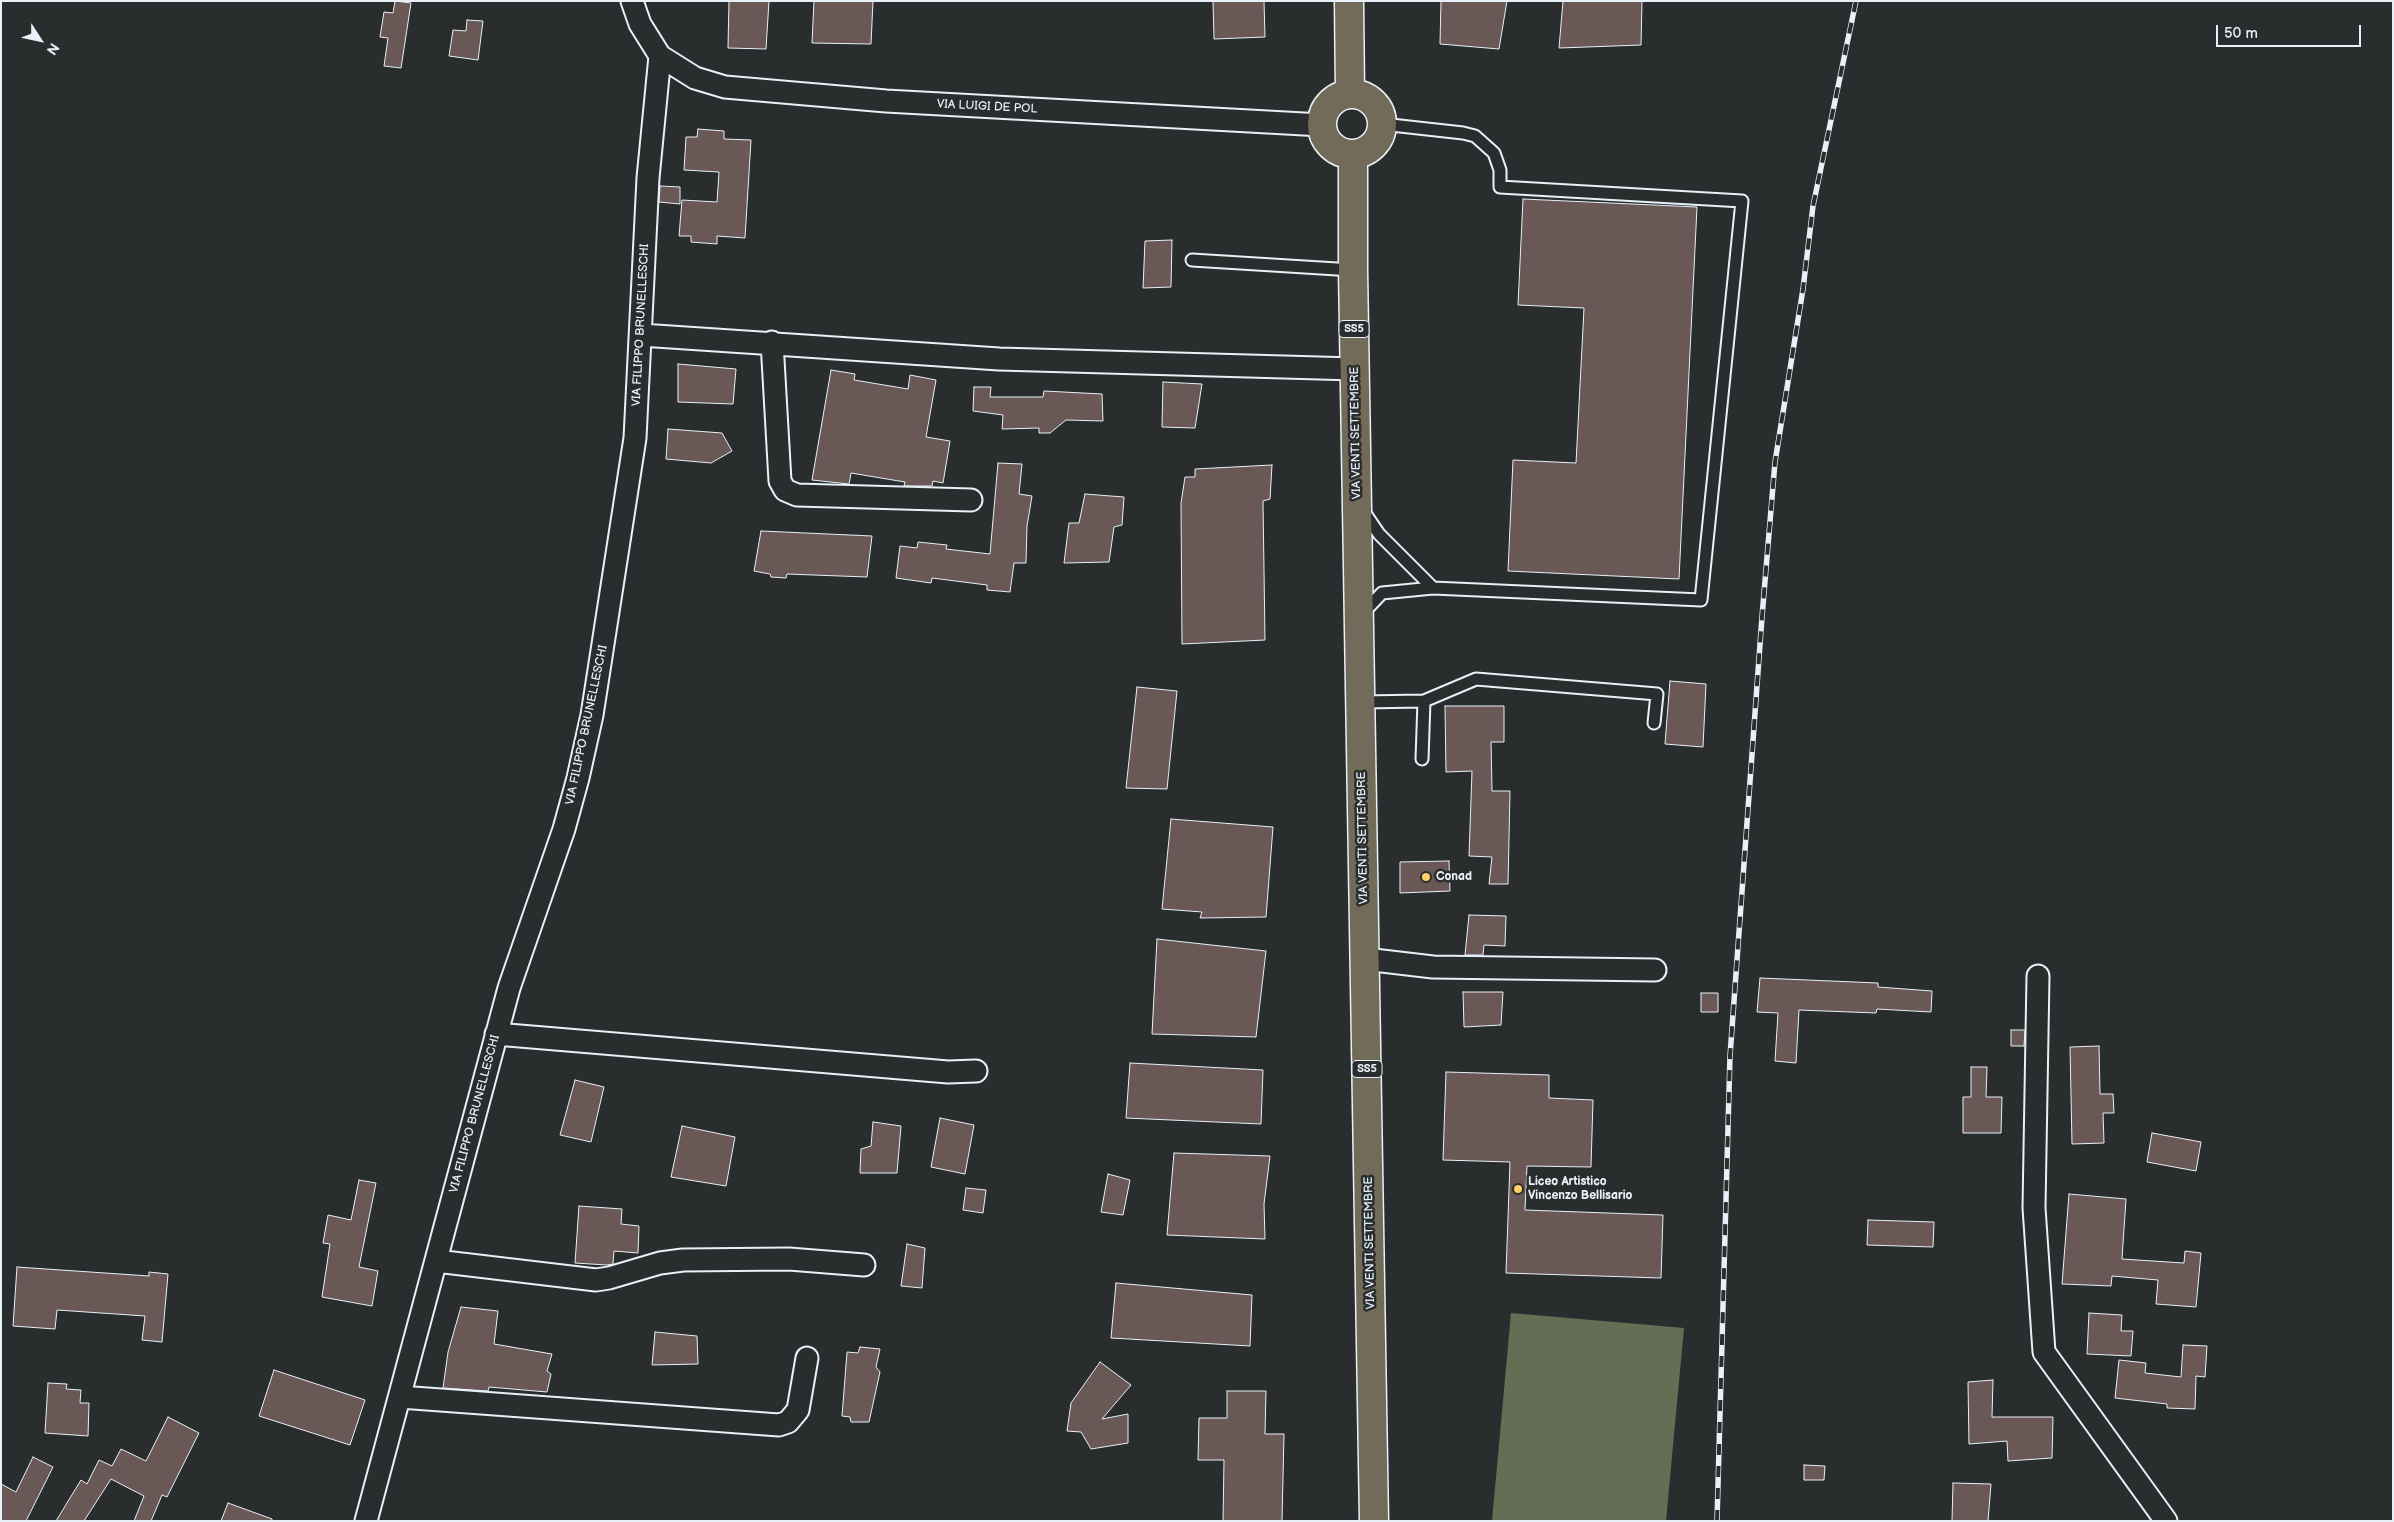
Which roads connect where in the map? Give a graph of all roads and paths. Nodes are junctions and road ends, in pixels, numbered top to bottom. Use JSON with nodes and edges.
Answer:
{"nodes":[{"id":1,"x":632,"y":1,"type":"edge"},
{"id":2,"x":1349,"y":1,"type":"edge"},
{"id":3,"x":660,"y":56,"type":"junction"},
{"id":4,"x":1350,"y":94,"type":"junction"},
{"id":5,"x":1382,"y":124,"type":"junction"},
{"id":6,"x":1322,"y":125,"type":"junction"},
{"id":7,"x":1353,"y":154,"type":"junction"},
{"id":8,"x":1192,"y":260,"type":"dead end"},
{"id":9,"x":1352,"y":270,"type":"junction"},
{"id":10,"x":641,"y":335,"type":"junction"},
{"id":11,"x":772,"y":342,"type":"junction"},
{"id":12,"x":1355,"y":369,"type":"junction"},
{"id":13,"x":971,"y":500,"type":"dead end"},
{"id":14,"x":1358,"y":504,"type":"junction"},
{"id":15,"x":1433,"y":588,"type":"junction"},
{"id":16,"x":1360,"y":616,"type":"junction"},
{"id":17,"x":1424,"y":701,"type":"junction"},
{"id":18,"x":1361,"y":702,"type":"junction"},
{"id":19,"x":1654,"y":723,"type":"dead end"},
{"id":20,"x":1422,"y":759,"type":"dead end"},
{"id":21,"x":1365,"y":959,"type":"junction"},
{"id":22,"x":1655,"y":970,"type":"dead end"},
{"id":23,"x":2038,"y":976,"type":"dead end"},
{"id":24,"x":496,"y":1034,"type":"junction"},
{"id":25,"x":976,"y":1071,"type":"dead end"},
{"id":26,"x":436,"y":1261,"type":"junction"},
{"id":27,"x":864,"y":1264,"type":"dead end"},
{"id":28,"x":807,"y":1358,"type":"dead end"},
{"id":29,"x":400,"y":1397,"type":"junction"},
{"id":30,"x":366,"y":1521,"type":"edge"},
{"id":31,"x":1374,"y":1521,"type":"edge"},
{"id":32,"x":2166,"y":1521,"type":"edge"}],
"edges":[{"from":1,"to":3,"type":"street"},
{"from":2,"to":4,"type":"main road"},
{"from":3,"to":6,"type":"street","name":"VIA LUIGI DE POL"},
{"from":3,"to":10,"type":"street","name":"VIA FILIPPO BRUNELLESCHI"},
{"from":4,"to":5,"type":"main road"},
{"from":4,"to":6,"type":"main road"},
{"from":5,"to":7,"type":"main road"},
{"from":5,"to":15,"type":"lane"},
{"from":6,"to":7,"type":"main road"},
{"from":7,"to":9,"type":"main road","name":"VIA VENTI SETTEMBRE","number":"SS5"},
{"from":8,"to":9,"type":"lane"},
{"from":9,"to":12,"type":"main road","name":"VIA VENTI SETTEMBRE","number":"SS5"},
{"from":10,"to":11,"type":"street"},
{"from":10,"to":24,"type":"street","name":"VIA FILIPPO BRUNELLESCHI"},
{"from":11,"to":12,"type":"street"},
{"from":11,"to":13,"type":"street"},
{"from":12,"to":14,"type":"main road","name":"VIA VENTI SETTEMBRE","number":"SS5"},
{"from":14,"to":15,"type":"lane"},
{"from":14,"to":16,"type":"main road","name":"VIA VENTI SETTEMBRE","number":"SS5"},
{"from":15,"to":16,"type":"lane"},
{"from":16,"to":18,"type":"main road","name":"VIA VENTI SETTEMBRE","number":"SS5"},
{"from":17,"to":18,"type":"lane"},
{"from":17,"to":19,"type":"lane"},
{"from":17,"to":20,"type":"lane"},
{"from":18,"to":21,"type":"main road","name":"VIA VENTI SETTEMBRE","number":"SS5"},
{"from":21,"to":22,"type":"street"},
{"from":21,"to":31,"type":"main road","name":"VIA VENTI SETTEMBRE","number":"SS5"},
{"from":23,"to":32,"type":"street"},
{"from":24,"to":25,"type":"street"},
{"from":24,"to":26,"type":"street","name":"VIA FILIPPO BRUNELLESCHI"},
{"from":26,"to":27,"type":"street"},
{"from":26,"to":29,"type":"street","name":"VIA FILIPPO BRUNELLESCHI"},
{"from":28,"to":29,"type":"street"},
{"from":29,"to":30,"type":"street","name":"VIA FILIPPO BRUNELLESCHI"}]}
